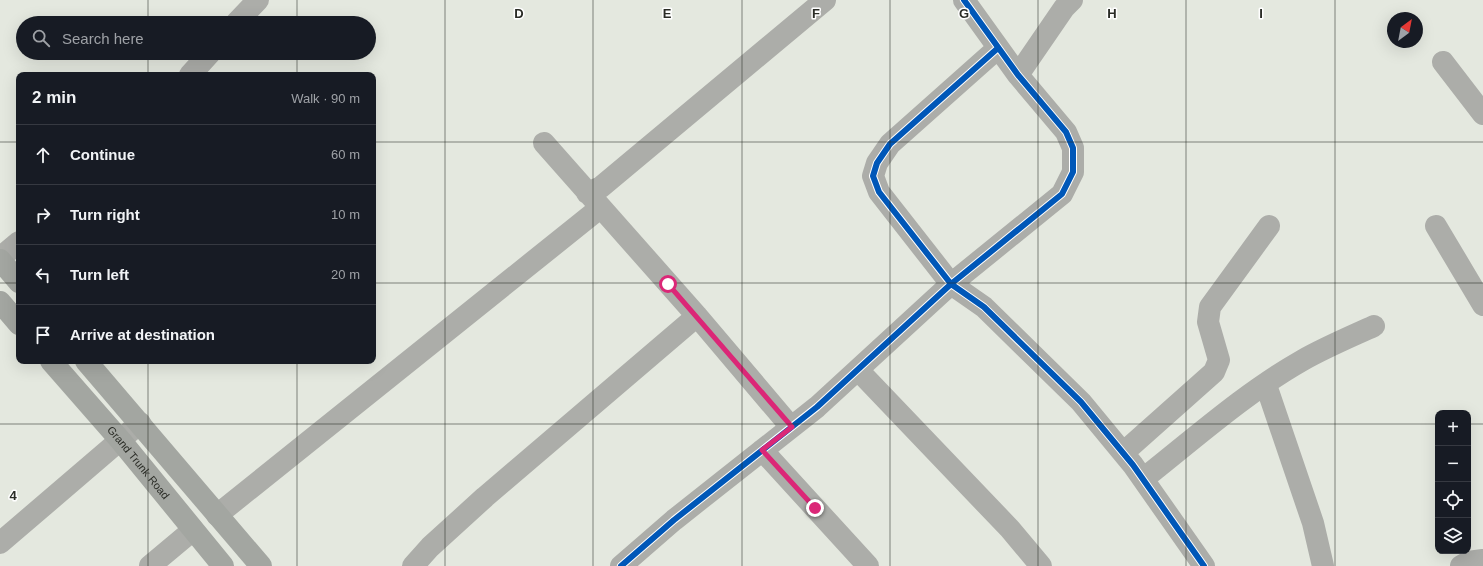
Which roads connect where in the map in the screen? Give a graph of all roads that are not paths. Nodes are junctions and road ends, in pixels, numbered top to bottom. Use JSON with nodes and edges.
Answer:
{"nodes":[{"id":1,"x":258,"y":0,"type":"edge"},
{"id":2,"x":825,"y":0,"type":"edge"},
{"id":3,"x":964,"y":0,"type":"edge"},
{"id":4,"x":1072,"y":0,"type":"edge"},
{"id":5,"x":243,"y":16,"type":"edge"},
{"id":6,"x":998,"y":48,"type":"junction"},
{"id":7,"x":204,"y":60,"type":"edge"},
{"id":8,"x":1443,"y":62,"type":"dead end"},
{"id":9,"x":193,"y":72,"type":"edge"},
{"id":10,"x":1018,"y":74,"type":"junction"},
{"id":11,"x":1483,"y":114,"type":"edge"},
{"id":12,"x":544,"y":143,"type":"dead end"},
{"id":13,"x":594,"y":200,"type":"junction"},
{"id":14,"x":1269,"y":226,"type":"dead end"},
{"id":15,"x":1436,"y":226,"type":"dead end"},
{"id":16,"x":16,"y":245,"type":"edge"},
{"id":17,"x":0,"y":259,"type":"edge"},
{"id":18,"x":16,"y":278,"type":"edge"},
{"id":19,"x":951,"y":284,"type":"junction"},
{"id":20,"x":0,"y":302,"type":"edge"},
{"id":21,"x":1483,"y":305,"type":"edge"},
{"id":22,"x":697,"y":316,"type":"junction"},
{"id":23,"x":16,"y":321,"type":"edge"},
{"id":24,"x":1374,"y":326,"type":"dead end"},
{"id":25,"x":54,"y":364,"type":"edge"},
{"id":26,"x":89,"y":364,"type":"edge"},
{"id":27,"x":858,"y":370,"type":"junction"},
{"id":28,"x":1266,"y":384,"type":"junction"},
{"id":29,"x":140,"y":424,"type":"junction"},
{"id":30,"x":792,"y":427,"type":"junction"},
{"id":31,"x":121,"y":441,"type":"junction"},
{"id":32,"x":762,"y":450,"type":"junction"},
{"id":33,"x":1123,"y":453,"type":"junction"},
{"id":34,"x":1143,"y":479,"type":"junction"},
{"id":35,"x":217,"y":515,"type":"junction"},
{"id":36,"x":193,"y":530,"type":"junction"},
{"id":37,"x":0,"y":543,"type":"edge"},
{"id":38,"x":1483,"y":560,"type":"edge"},
{"id":39,"x":150,"y":566,"type":"edge"},
{"id":40,"x":223,"y":566,"type":"edge"},
{"id":41,"x":261,"y":566,"type":"edge"},
{"id":42,"x":413,"y":566,"type":"edge"},
{"id":43,"x":621,"y":566,"type":"edge"},
{"id":44,"x":868,"y":566,"type":"edge"},
{"id":45,"x":1041,"y":566,"type":"edge"},
{"id":46,"x":1204,"y":566,"type":"edge"},
{"id":47,"x":1323,"y":566,"type":"edge"},
{"id":48,"x":1461,"y":566,"type":"edge"}],
"edges":[{"from":1,"to":5,"type":"street"},
{"from":2,"to":13,"type":"street"},
{"from":3,"to":6,"type":"street"},
{"from":4,"to":10,"type":"street"},
{"from":6,"to":10,"type":"street"},
{"from":6,"to":19,"type":"street"},
{"from":7,"to":9,"type":"street"},
{"from":8,"to":11,"type":"street"},
{"from":10,"to":19,"type":"street"},
{"from":12,"to":13,"type":"street"},
{"from":13,"to":22,"type":"street"},
{"from":13,"to":35,"type":"street"},
{"from":14,"to":33,"type":"street"},
{"from":15,"to":21,"type":"street"},
{"from":16,"to":17,"type":"street"},
{"from":17,"to":18,"type":"main road"},
{"from":19,"to":27,"type":"street"},
{"from":19,"to":33,"type":"street"},
{"from":20,"to":23,"type":"main road"},
{"from":22,"to":30,"type":"street"},
{"from":22,"to":42,"type":"street"},
{"from":24,"to":28,"type":"street"},
{"from":25,"to":31,"type":"main road","name":"Grand Trunk Road"},
{"from":26,"to":29,"type":"main road"},
{"from":27,"to":30,"type":"street"},
{"from":27,"to":45,"type":"street"},
{"from":28,"to":34,"type":"street"},
{"from":28,"to":47,"type":"street"},
{"from":29,"to":31,"type":"street"},
{"from":29,"to":35,"type":"main road"},
{"from":30,"to":32,"type":"street"},
{"from":31,"to":36,"type":"main road","name":"Grand Trunk Road"},
{"from":31,"to":37,"type":"street"},
{"from":32,"to":43,"type":"street"},
{"from":32,"to":44,"type":"street"},
{"from":33,"to":34,"type":"street"},
{"from":34,"to":46,"type":"street"},
{"from":35,"to":41,"type":"main road"},
{"from":36,"to":39,"type":"street"},
{"from":36,"to":40,"type":"main road","name":"Grand Trunk Road"},
{"from":38,"to":48,"type":"street"}]}
